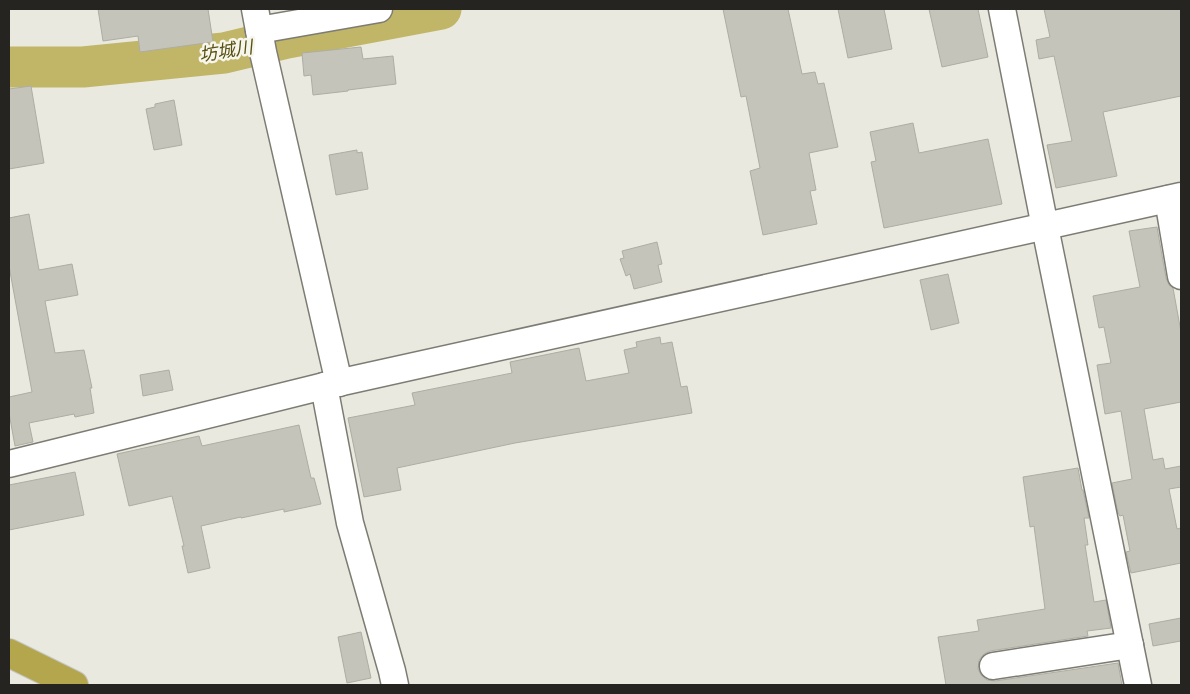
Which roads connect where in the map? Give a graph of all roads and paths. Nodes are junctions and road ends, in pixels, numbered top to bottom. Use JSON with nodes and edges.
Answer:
{"nodes":[{"id":1,"x":379,"y":9,"type":"edge"},
{"id":2,"x":1002,"y":9,"type":"edge"},
{"id":3,"x":260,"y":33,"type":"edge"},
{"id":4,"x":1174,"y":198,"type":"edge"},
{"id":5,"x":1045,"y":227,"type":"junction"},
{"id":6,"x":1181,"y":276,"type":"edge"},
{"id":7,"x":332,"y":384,"type":"junction"},
{"id":8,"x":9,"y":464,"type":"edge"},
{"id":9,"x":1130,"y":645,"type":"junction"},
{"id":10,"x":9,"y":653,"type":"edge"},
{"id":11,"x":993,"y":666,"type":"dead end"},
{"id":12,"x":74,"y":685,"type":"edge"},
{"id":13,"x":395,"y":685,"type":"edge"},
{"id":14,"x":1138,"y":685,"type":"edge"}],
"edges":[{"from":1,"to":3,"type":"street"},
{"from":2,"to":5,"type":"street"},
{"from":3,"to":7,"type":"street"},
{"from":4,"to":5,"type":"street"},
{"from":4,"to":6,"type":"street"},
{"from":5,"to":7,"type":"street"},
{"from":5,"to":9,"type":"street"},
{"from":7,"to":8,"type":"street"},
{"from":7,"to":13,"type":"street"},
{"from":9,"to":11,"type":"street"},
{"from":9,"to":14,"type":"street"},
{"from":10,"to":12,"type":"highway"}]}
